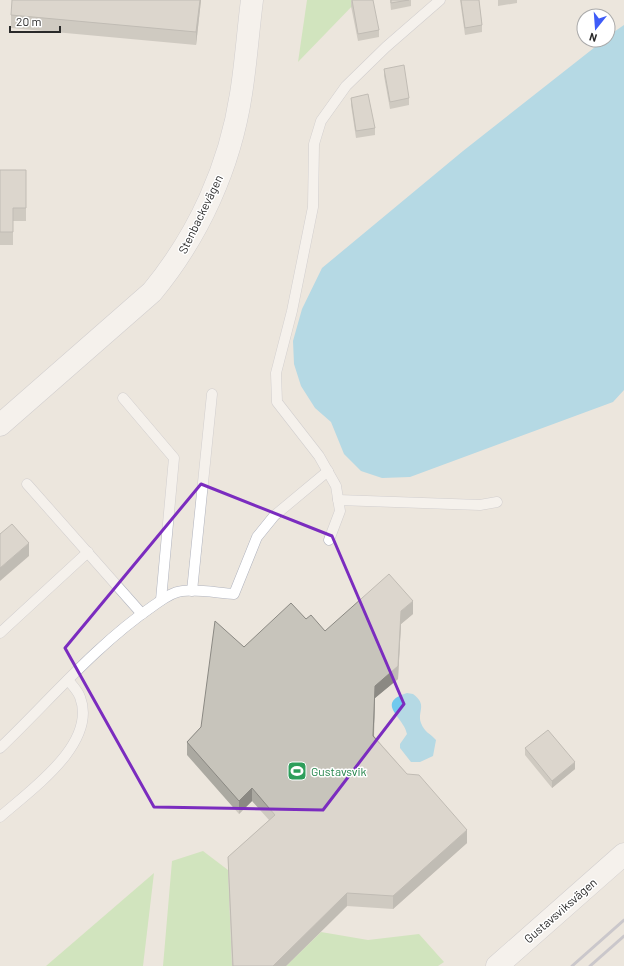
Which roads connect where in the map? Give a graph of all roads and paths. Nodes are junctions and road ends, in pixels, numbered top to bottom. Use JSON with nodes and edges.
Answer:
{"nodes":[{"id":1,"x":252,"y":0,"type":"edge"},
{"id":2,"x":440,"y":0,"type":"edge"},
{"id":3,"x":212,"y":394,"type":"dead end"},
{"id":4,"x":124,"y":398,"type":"dead end"},
{"id":5,"x":0,"y":425,"type":"edge"},
{"id":6,"x":328,"y":471,"type":"junction"},
{"id":7,"x":27,"y":484,"type":"dead end"},
{"id":8,"x":338,"y":500,"type":"junction"},
{"id":9,"x":497,"y":502,"type":"dead end"},
{"id":10,"x":329,"y":540,"type":"dead end"},
{"id":11,"x":88,"y":552,"type":"junction"},
{"id":12,"x":192,"y":591,"type":"junction"},
{"id":13,"x":161,"y":600,"type":"junction"},
{"id":14,"x":142,"y":614,"type":"junction"},
{"id":15,"x":0,"y":633,"type":"edge"},
{"id":16,"x":68,"y":680,"type":"junction"},
{"id":17,"x":0,"y":748,"type":"edge"},
{"id":18,"x":0,"y":817,"type":"edge"},
{"id":19,"x":624,"y":854,"type":"edge"},
{"id":20,"x":497,"y":966,"type":"edge"}],
"edges":[{"from":1,"to":5,"type":"street","name":"Stenbackevägen"},
{"from":2,"to":6,"type":"lane"},
{"from":3,"to":12,"type":"lane"},
{"from":4,"to":13,"type":"lane"},
{"from":6,"to":8,"type":"lane"},
{"from":6,"to":12,"type":"lane"},
{"from":7,"to":11,"type":"lane"},
{"from":8,"to":9,"type":"lane"},
{"from":8,"to":10,"type":"lane"},
{"from":11,"to":14,"type":"lane"},
{"from":11,"to":15,"type":"lane"},
{"from":12,"to":13,"type":"lane"},
{"from":13,"to":14,"type":"lane"},
{"from":14,"to":16,"type":"lane"},
{"from":16,"to":17,"type":"lane"},
{"from":16,"to":18,"type":"lane"},
{"from":19,"to":20,"type":"street","name":"Gustavsviksvägen"}]}
